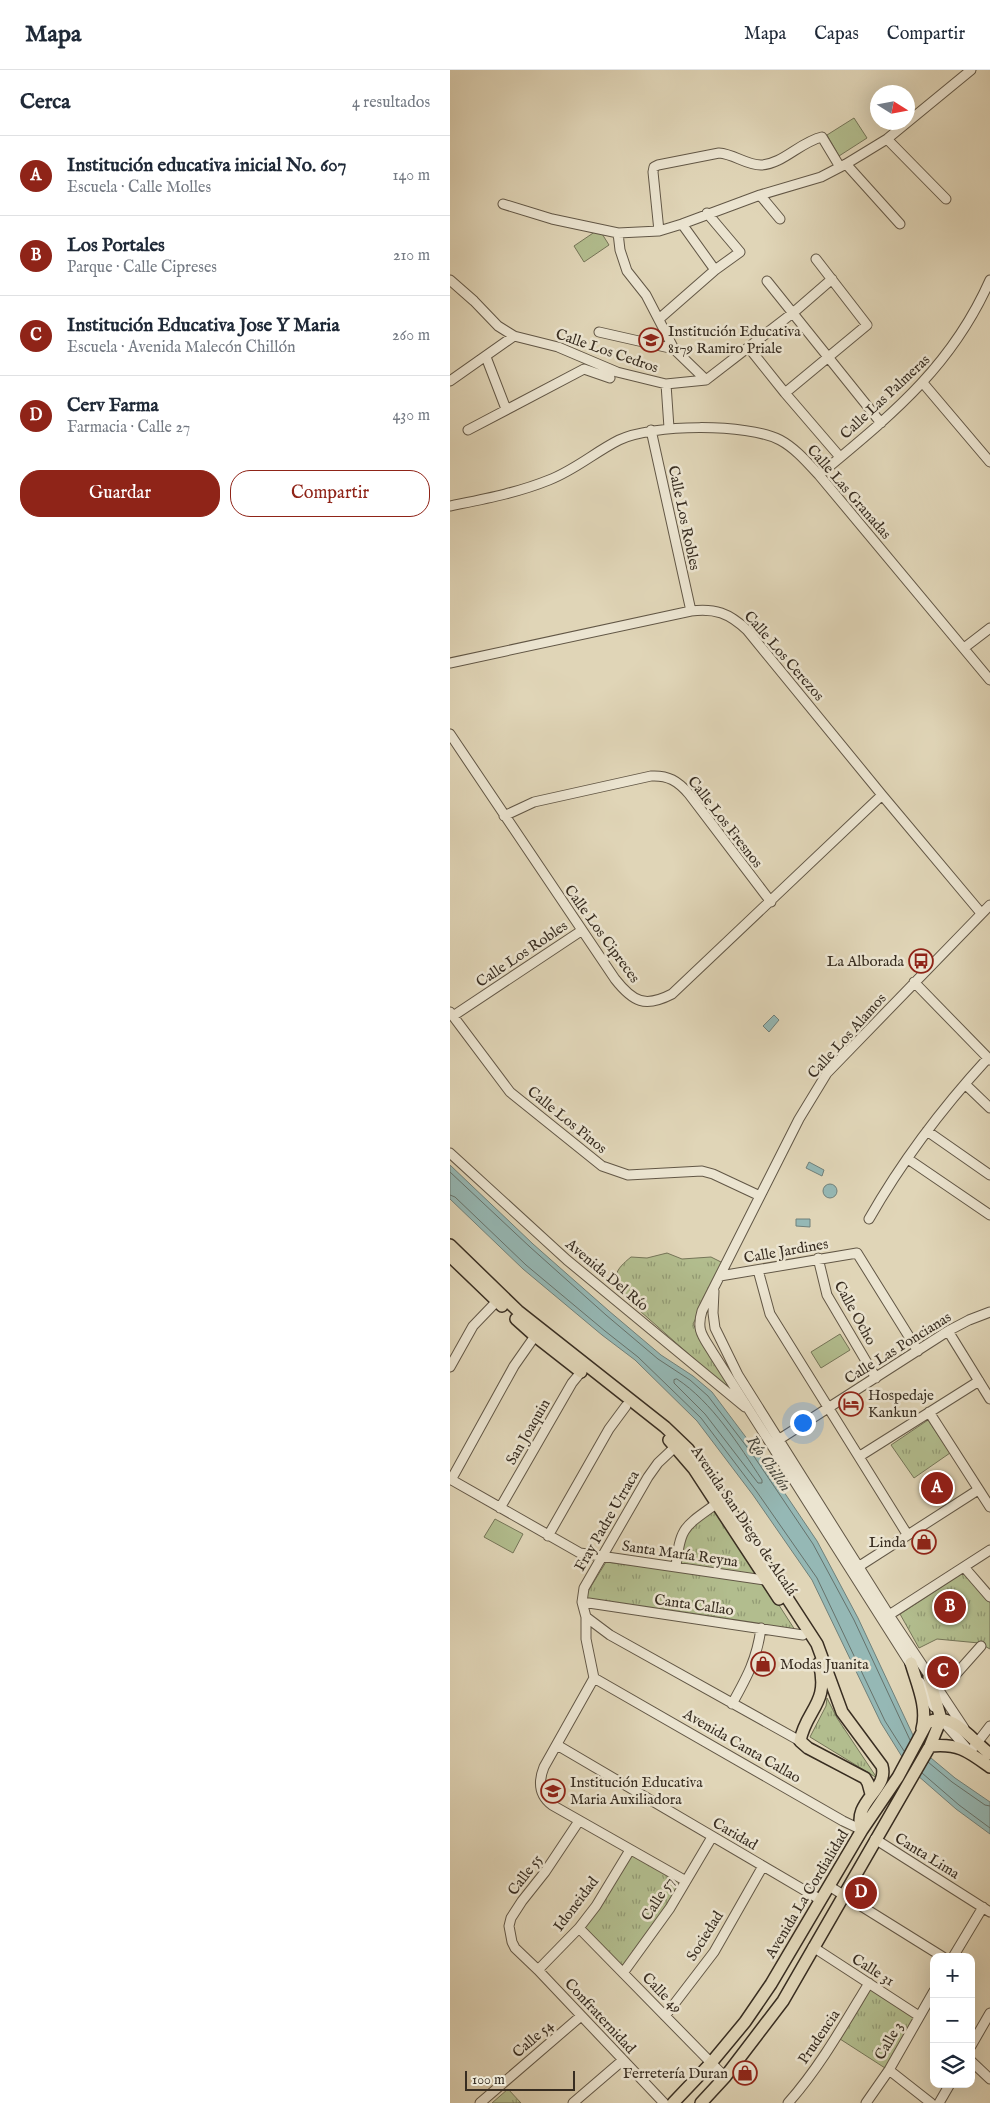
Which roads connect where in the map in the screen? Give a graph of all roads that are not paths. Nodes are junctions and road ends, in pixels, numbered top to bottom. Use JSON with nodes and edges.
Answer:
{"nodes":[{"id":1,"x":971,"y":70,"type":"edge"},
{"id":2,"x":887,"y":139,"type":"junction"},
{"id":3,"x":843,"y":166,"type":"junction"},
{"id":4,"x":760,"y":195,"type":"junction"},
{"id":5,"x":946,"y":198,"type":"dead end"},
{"id":6,"x":503,"y":204,"type":"dead end"},
{"id":7,"x":708,"y":214,"type":"junction"},
{"id":8,"x":780,"y":219,"type":"dead end"},
{"id":9,"x":682,"y":224,"type":"junction"},
{"id":10,"x":900,"y":224,"type":"dead end"},
{"id":11,"x":659,"y":231,"type":"junction"},
{"id":12,"x":618,"y":233,"type":"junction"},
{"id":13,"x":816,"y":259,"type":"dead end"},
{"id":14,"x":715,"y":270,"type":"junction"},
{"id":15,"x":832,"y":279,"type":"junction"},
{"id":16,"x":450,"y":280,"type":"edge"},
{"id":17,"x":990,"y":280,"type":"edge"},
{"id":18,"x":768,"y":281,"type":"dead end"},
{"id":19,"x":794,"y":312,"type":"junction"},
{"id":20,"x":659,"y":319,"type":"junction"},
{"id":21,"x":599,"y":332,"type":"dead end"},
{"id":22,"x":514,"y":336,"type":"junction"},
{"id":23,"x":749,"y":348,"type":"junction"},
{"id":24,"x":674,"y":349,"type":"junction"},
{"id":25,"x":486,"y":357,"type":"junction"},
{"id":26,"x":828,"y":357,"type":"junction"},
{"id":27,"x":610,"y":378,"type":"dead end"},
{"id":28,"x":706,"y":380,"type":"junction"},
{"id":29,"x":450,"y":381,"type":"edge"},
{"id":30,"x":924,"y":383,"type":"junction"},
{"id":31,"x":666,"y":384,"type":"junction"},
{"id":32,"x":785,"y":393,"type":"junction"},
{"id":33,"x":506,"y":409,"type":"junction"},
{"id":34,"x":881,"y":423,"type":"junction"},
{"id":35,"x":669,"y":428,"type":"junction"},
{"id":36,"x":468,"y":430,"type":"dead end"},
{"id":37,"x":651,"y":430,"type":"junction"},
{"id":38,"x":840,"y":457,"type":"junction"},
{"id":39,"x":990,"y":462,"type":"edge"},
{"id":40,"x":819,"y":475,"type":"junction"},
{"id":41,"x":450,"y":506,"type":"edge"},
{"id":42,"x":690,"y":611,"type":"junction"},
{"id":43,"x":990,"y":628,"type":"edge"},
{"id":44,"x":964,"y":648,"type":"junction"},
{"id":45,"x":450,"y":663,"type":"edge"},
{"id":46,"x":990,"y":680,"type":"edge"},
{"id":47,"x":450,"y":734,"type":"edge"},
{"id":48,"x":882,"y":795,"type":"junction"},
{"id":49,"x":504,"y":816,"type":"junction"},
{"id":50,"x":771,"y":902,"type":"junction"},
{"id":51,"x":990,"y":904,"type":"edge"},
{"id":52,"x":981,"y":913,"type":"junction"},
{"id":53,"x":581,"y":930,"type":"junction"},
{"id":54,"x":914,"y":982,"type":"junction"},
{"id":55,"x":451,"y":1014,"type":"edge"},
{"id":56,"x":989,"y":1059,"type":"edge"},
{"id":57,"x":965,"y":1084,"type":"junction"},
{"id":58,"x":990,"y":1108,"type":"edge"},
{"id":59,"x":927,"y":1131,"type":"junction"},
{"id":60,"x":450,"y":1153,"type":"edge"},
{"id":61,"x":908,"y":1158,"type":"junction"},
{"id":62,"x":990,"y":1175,"type":"edge"},
{"id":63,"x":760,"y":1196,"type":"junction"},
{"id":64,"x":990,"y":1215,"type":"edge"},
{"id":65,"x":869,"y":1219,"type":"dead end"},
{"id":66,"x":450,"y":1245,"type":"edge"},
{"id":67,"x":818,"y":1258,"type":"junction"},
{"id":68,"x":455,"y":1260,"type":"edge"},
{"id":69,"x":758,"y":1270,"type":"junction"},
{"id":70,"x":720,"y":1276,"type":"junction"},
{"id":71,"x":714,"y":1288,"type":"junction"},
{"id":72,"x":497,"y":1301,"type":"junction"},
{"id":73,"x":990,"y":1312,"type":"edge"},
{"id":74,"x":948,"y":1331,"type":"junction"},
{"id":75,"x":536,"y":1336,"type":"junction"},
{"id":76,"x":918,"y":1351,"type":"junction"},
{"id":77,"x":450,"y":1367,"type":"edge"},
{"id":78,"x":581,"y":1372,"type":"junction"},
{"id":79,"x":876,"y":1378,"type":"junction"},
{"id":80,"x":979,"y":1381,"type":"junction"},
{"id":81,"x":990,"y":1399,"type":"edge"},
{"id":82,"x":626,"y":1406,"type":"junction"},
{"id":83,"x":828,"y":1408,"type":"junction"},
{"id":84,"x":750,"y":1412,"type":"junction"},
{"id":85,"x":929,"y":1412,"type":"junction"},
{"id":86,"x":775,"y":1442,"type":"junction"},
{"id":87,"x":675,"y":1447,"type":"junction"},
{"id":88,"x":860,"y":1456,"type":"junction"},
{"id":89,"x":450,"y":1480,"type":"edge"},
{"id":90,"x":978,"y":1490,"type":"junction"},
{"id":91,"x":716,"y":1504,"type":"junction"},
{"id":92,"x":990,"y":1507,"type":"edge"},
{"id":93,"x":500,"y":1508,"type":"junction"},
{"id":94,"x":907,"y":1534,"type":"junction"},
{"id":95,"x":548,"y":1536,"type":"junction"},
{"id":96,"x":990,"y":1550,"type":"edge"},
{"id":97,"x":602,"y":1558,"type":"junction"},
{"id":98,"x":676,"y":1567,"type":"junction"},
{"id":99,"x":858,"y":1567,"type":"junction"},
{"id":100,"x":964,"y":1567,"type":"junction"},
{"id":101,"x":771,"y":1581,"type":"junction"},
{"id":102,"x":990,"y":1597,"type":"edge"},
{"id":103,"x":582,"y":1602,"type":"junction"},
{"id":104,"x":889,"y":1615,"type":"junction"},
{"id":105,"x":586,"y":1617,"type":"junction"},
{"id":106,"x":761,"y":1628,"type":"junction"},
{"id":107,"x":803,"y":1635,"type":"junction"},
{"id":108,"x":980,"y":1646,"type":"dead end"},
{"id":109,"x":911,"y":1663,"type":"junction"},
{"id":110,"x":929,"y":1677,"type":"junction"},
{"id":111,"x":594,"y":1678,"type":"junction"},
{"id":112,"x":936,"y":1688,"type":"junction"},
{"id":113,"x":732,"y":1704,"type":"junction"},
{"id":114,"x":940,"y":1719,"type":"junction"},
{"id":115,"x":990,"y":1726,"type":"edge"},
{"id":116,"x":966,"y":1731,"type":"junction"},
{"id":117,"x":920,"y":1733,"type":"junction"},
{"id":118,"x":800,"y":1741,"type":"junction"},
{"id":119,"x":557,"y":1745,"type":"junction"},
{"id":120,"x":930,"y":1746,"type":"junction"},
{"id":121,"x":974,"y":1748,"type":"junction"},
{"id":122,"x":990,"y":1754,"type":"edge"},
{"id":123,"x":990,"y":1767,"type":"edge"},
{"id":124,"x":904,"y":1779,"type":"junction"},
{"id":125,"x":871,"y":1794,"type":"junction"},
{"id":126,"x":578,"y":1821,"type":"junction"},
{"id":127,"x":862,"y":1830,"type":"junction"},
{"id":128,"x":712,"y":1837,"type":"junction"},
{"id":129,"x":875,"y":1839,"type":"junction"},
{"id":130,"x":630,"y":1850,"type":"junction"},
{"id":131,"x":764,"y":1866,"type":"junction"},
{"id":132,"x":686,"y":1880,"type":"junction"},
{"id":133,"x":829,"y":1886,"type":"junction"},
{"id":134,"x":844,"y":1895,"type":"junction"},
{"id":135,"x":821,"y":1900,"type":"junction"},
{"id":136,"x":986,"y":1910,"type":"edge"},
{"id":137,"x":579,"y":1928,"type":"junction"},
{"id":138,"x":812,"y":1947,"type":"junction"},
{"id":139,"x":515,"y":1948,"type":"joint"},
{"id":140,"x":938,"y":1953,"type":"edge"},
{"id":141,"x":956,"y":1953,"type":"edge"},
{"id":142,"x":538,"y":1970,"type":"junction"},
{"id":143,"x":623,"y":1973,"type":"junction"},
{"id":144,"x":870,"y":1983,"type":"junction"},
{"id":145,"x":930,"y":1998,"type":"edge"},
{"id":146,"x":990,"y":2013,"type":"edge"},
{"id":147,"x":581,"y":2016,"type":"junction"},
{"id":148,"x":665,"y":2016,"type":"junction"},
{"id":149,"x":920,"y":2016,"type":"junction"},
{"id":150,"x":973,"y":2043,"type":"edge"},
{"id":151,"x":623,"y":2060,"type":"junction"},
{"id":152,"x":711,"y":2063,"type":"junction"},
{"id":153,"x":975,"y":2065,"type":"edge"},
{"id":154,"x":889,"y":2070,"type":"junction"},
{"id":155,"x":725,"y":2077,"type":"junction"},
{"id":156,"x":990,"y":2079,"type":"edge"},
{"id":157,"x":948,"y":2088,"type":"edge"},
{"id":158,"x":480,"y":2103,"type":"edge"},
{"id":159,"x":573,"y":2103,"type":"edge"},
{"id":160,"x":664,"y":2103,"type":"edge"},
{"id":161,"x":673,"y":2103,"type":"edge"},
{"id":162,"x":701,"y":2103,"type":"edge"},
{"id":163,"x":788,"y":2103,"type":"edge"},
{"id":164,"x":866,"y":2103,"type":"edge"},
{"id":165,"x":931,"y":2103,"type":"edge"},
{"id":166,"x":939,"y":2103,"type":"edge"}],
"edges":[{"from":1,"to":2,"type":"street"},
{"from":2,"to":3,"type":"street"},
{"from":2,"to":5,"type":"street"},
{"from":3,"to":4,"type":"street"},
{"from":3,"to":10,"type":"street"},
{"from":3,"to":11,"type":"street"},
{"from":4,"to":7,"type":"street"},
{"from":4,"to":8,"type":"street"},
{"from":6,"to":12,"type":"street"},
{"from":7,"to":9,"type":"street"},
{"from":7,"to":14,"type":"street"},
{"from":9,"to":11,"type":"street"},
{"from":9,"to":14,"type":"street"},
{"from":11,"to":12,"type":"street"},
{"from":12,"to":20,"type":"street"},
{"from":13,"to":15,"type":"street"},
{"from":14,"to":20,"type":"street"},
{"from":15,"to":19,"type":"street"},
{"from":15,"to":26,"type":"street"},
{"from":16,"to":22,"type":"street","name":"Calle Los Cedros"},
{"from":17,"to":30,"type":"street","name":"Calle Las Palmeras"},
{"from":18,"to":19,"type":"street"},
{"from":19,"to":23,"type":"street"},
{"from":19,"to":26,"type":"street"},
{"from":20,"to":24,"type":"street"},
{"from":21,"to":24,"type":"street"},
{"from":22,"to":25,"type":"street"},
{"from":22,"to":31,"type":"street","name":"Calle Los Cedros"},
{"from":23,"to":28,"type":"street"},
{"from":23,"to":32,"type":"street"},
{"from":24,"to":28,"type":"street"},
{"from":25,"to":29,"type":"street"},
{"from":25,"to":33,"type":"street"},
{"from":26,"to":32,"type":"street"},
{"from":26,"to":34,"type":"street"},
{"from":27,"to":33,"type":"street"},
{"from":28,"to":31,"type":"street","name":"Calle Los Cedros"},
{"from":30,"to":34,"type":"street","name":"Calle Las Palmeras"},
{"from":30,"to":39,"type":"street"},
{"from":31,"to":35,"type":"street"},
{"from":32,"to":38,"type":"street"},
{"from":33,"to":36,"type":"street"},
{"from":34,"to":38,"type":"street","name":"Calle Las Palmeras"},
{"from":35,"to":37,"type":"street","name":"Calle Las Granadas"},
{"from":35,"to":40,"type":"street","name":"Calle Las Granadas"},
{"from":37,"to":41,"type":"street","name":"Calle Las Granadas"},
{"from":37,"to":42,"type":"street","name":"Calle Los Robles"},
{"from":38,"to":40,"type":"street","name":"Calle Las Palmeras"},
{"from":40,"to":44,"type":"street","name":"Calle Las Granadas"},
{"from":42,"to":45,"type":"street","name":"Calle Los Cerezos"},
{"from":42,"to":48,"type":"street","name":"Calle Los Cerezos"},
{"from":43,"to":44,"type":"street"},
{"from":44,"to":46,"type":"street","name":"Calle Las Granadas"},
{"from":47,"to":49,"type":"street","name":"Calle Los Cipreces"},
{"from":48,"to":50,"type":"street","name":"Calle Los Cipreces"},
{"from":48,"to":52,"type":"street","name":"Calle Los Cerezos"},
{"from":49,"to":50,"type":"street","name":"Calle Los Fresnos"},
{"from":49,"to":53,"type":"street","name":"Calle Los Cipreces"},
{"from":50,"to":53,"type":"street","name":"Calle Los Cipreces"},
{"from":51,"to":52,"type":"street","name":"Calle Los Alamos"},
{"from":52,"to":54,"type":"street","name":"Calle Los Alamos"},
{"from":53,"to":55,"type":"street","name":"Calle Los Robles"},
{"from":54,"to":56,"type":"street"},
{"from":54,"to":63,"type":"street","name":"Calle Los Alamos"},
{"from":55,"to":63,"type":"street","name":"Calle Los Pinos"},
{"from":56,"to":57,"type":"street"},
{"from":57,"to":58,"type":"street"},
{"from":57,"to":59,"type":"street"},
{"from":59,"to":61,"type":"street"},
{"from":59,"to":62,"type":"street"},
{"from":60,"to":84,"type":"street","name":"Avenida Del Río"},
{"from":61,"to":64,"type":"street"},
{"from":61,"to":65,"type":"street"},
{"from":63,"to":70,"type":"street","name":"Calle Los Alamos"},
{"from":66,"to":68,"type":"main road","name":"Avenida San Diego de Alcalá"},
{"from":67,"to":69,"type":"street","name":"Calle Jardines"},
{"from":67,"to":76,"type":"street","name":"Calle Jardines"},
{"from":67,"to":79,"type":"street","name":"Calle Ocho"},
{"from":68,"to":72,"type":"main road","name":"Avenida San Diego de Alcalá"},
{"from":68,"to":101,"type":"main road","name":"Avenida San Diego de Alcalá"},
{"from":69,"to":70,"type":"street","name":"Calle Jardines"},
{"from":69,"to":83,"type":"street"},
{"from":70,"to":71,"type":"street","name":"Calle Los Alamos"},
{"from":71,"to":84,"type":"street","name":"Calle Los Alamos"},
{"from":71,"to":86,"type":"street"},
{"from":72,"to":75,"type":"main road","name":"Avenida San Diego de Alcalá"},
{"from":72,"to":77,"type":"street"},
{"from":73,"to":74,"type":"street","name":"Calle Las Poncianas"},
{"from":74,"to":76,"type":"street","name":"Calle Las Poncianas"},
{"from":74,"to":80,"type":"street"},
{"from":75,"to":78,"type":"main road","name":"Avenida San Diego de Alcalá"},
{"from":75,"to":89,"type":"street"},
{"from":76,"to":79,"type":"street","name":"Calle Las Poncianas"},
{"from":78,"to":82,"type":"main road","name":"Avenida San Diego de Alcalá"},
{"from":78,"to":93,"type":"street","name":"San Joaquin"},
{"from":79,"to":83,"type":"street","name":"Calle Las Poncianas"},
{"from":80,"to":81,"type":"street"},
{"from":80,"to":85,"type":"street"},
{"from":82,"to":87,"type":"main road","name":"Avenida San Diego de Alcalá"},
{"from":82,"to":95,"type":"street"},
{"from":83,"to":86,"type":"street","name":"Calle Las Poncianas"},
{"from":83,"to":88,"type":"street"},
{"from":84,"to":86,"type":"street"},
{"from":85,"to":88,"type":"street"},
{"from":85,"to":90,"type":"street"},
{"from":86,"to":99,"type":"street"},
{"from":86,"to":109,"type":"street"},
{"from":87,"to":91,"type":"main road","name":"Avenida San Diego de Alcalá"},
{"from":87,"to":97,"type":"street","name":"Fray Padre Urraca"},
{"from":88,"to":94,"type":"street"},
{"from":89,"to":93,"type":"street","name":"Santa María Reyna"},
{"from":90,"to":92,"type":"street"},
{"from":90,"to":94,"type":"street"},
{"from":91,"to":98,"type":"street"},
{"from":91,"to":101,"type":"main road","name":"Avenida San Diego de Alcalá"},
{"from":93,"to":95,"type":"street","name":"Santa María Reyna"},
{"from":94,"to":99,"type":"street"},
{"from":95,"to":97,"type":"street","name":"Santa María Reyna"},
{"from":96,"to":100,"type":"street"},
{"from":97,"to":98,"type":"street","name":"Santa María Reyna"},
{"from":97,"to":103,"type":"street","name":"Fray Padre Urraca"},
{"from":98,"to":101,"type":"street","name":"Santa María Reyna"},
{"from":99,"to":104,"type":"street"},
{"from":100,"to":102,"type":"street"},
{"from":100,"to":104,"type":"street"},
{"from":101,"to":107,"type":"main road","name":"Avenida San Diego de Alcalá"},
{"from":101,"to":125,"type":"main road","name":"Avenida San Diego de Alcalá"},
{"from":103,"to":105,"type":"street"},
{"from":103,"to":106,"type":"street","name":"Canta Callao"},
{"from":104,"to":110,"type":"street"},
{"from":105,"to":111,"type":"street"},
{"from":105,"to":113,"type":"street"},
{"from":106,"to":107,"type":"street","name":"Canta Callao"},
{"from":106,"to":113,"type":"street"},
{"from":107,"to":118,"type":"main road","name":"Avenida San Diego de Alcalá"},
{"from":108,"to":112,"type":"street"},
{"from":109,"to":114,"type":"street"},
{"from":109,"to":117,"type":"main road"},
{"from":110,"to":112,"type":"street"},
{"from":110,"to":114,"type":"main road"},
{"from":111,"to":119,"type":"street"},
{"from":111,"to":127,"type":"street","name":"Avenida Canta Callao"},
{"from":112,"to":116,"type":"street"},
{"from":113,"to":118,"type":"street"},
{"from":114,"to":116,"type":"main road"},
{"from":114,"to":117,"type":"main road"},
{"from":114,"to":120,"type":"main road","name":"Avenida La Cordialidad"},
{"from":114,"to":121,"type":"street"},
{"from":115,"to":121,"type":"street"},
{"from":116,"to":121,"type":"main road"},
{"from":117,"to":124,"type":"main road","name":"Avenida La Cordialidad"},
{"from":118,"to":125,"type":"main road"},
{"from":119,"to":126,"type":"street"},
{"from":119,"to":128,"type":"street","name":"Caridad"},
{"from":120,"to":121,"type":"main road"},
{"from":120,"to":124,"type":"main road","name":"Avenida La Cordialidad"},
{"from":121,"to":122,"type":"main road"},
{"from":121,"to":123,"type":"main road"},
{"from":124,"to":127,"type":"main road","name":"Avenida La Cordialidad"},
{"from":124,"to":129,"type":"main road","name":"Avenida La Cordialidad"},
{"from":125,"to":127,"type":"main road","name":"Avenida San Diego de Alcalá"},
{"from":126,"to":130,"type":"street"},
{"from":126,"to":139,"type":"street","name":"Calle 55"},
{"from":127,"to":129,"type":"main road","name":"Avenida Canta Callao"},
{"from":127,"to":133,"type":"main road","name":"Avenida La Cordialidad"},
{"from":128,"to":131,"type":"street","name":"Caridad"},
{"from":128,"to":132,"type":"street","name":"Calle 57"},
{"from":129,"to":134,"type":"main road","name":"Avenida La Cordialidad"},
{"from":129,"to":136,"type":"street","name":"Canta Lima"},
{"from":130,"to":132,"type":"street"},
{"from":130,"to":137,"type":"street","name":"Idoneidad"},
{"from":131,"to":135,"type":"street","name":"Caridad"},
{"from":131,"to":148,"type":"street","name":"Sociedad"},
{"from":132,"to":143,"type":"street","name":"Calle 57"},
{"from":133,"to":134,"type":"street"},
{"from":133,"to":135,"type":"main road","name":"Avenida La Cordialidad"},
{"from":134,"to":138,"type":"main road","name":"Avenida La Cordialidad"},
{"from":134,"to":140,"type":"street"},
{"from":135,"to":152,"type":"main road","name":"Avenida La Cordialidad"},
{"from":136,"to":141,"type":"street"},
{"from":137,"to":142,"type":"street","name":"Idoneidad"},
{"from":137,"to":143,"type":"street","name":"Calle 49"},
{"from":138,"to":144,"type":"street","name":"Calle 31"},
{"from":138,"to":155,"type":"main road","name":"Avenida La Cordialidad"},
{"from":139,"to":142,"type":"street","name":"Confraternidad"},
{"from":142,"to":147,"type":"street","name":"Confraternidad"},
{"from":143,"to":148,"type":"street","name":"Calle 49"},
{"from":144,"to":149,"type":"street","name":"Calle 31"},
{"from":144,"to":163,"type":"street","name":"Prudencia"},
{"from":145,"to":149,"type":"street","name":"Calle 3"},
{"from":146,"to":150,"type":"street"},
{"from":147,"to":151,"type":"street","name":"Confraternidad"},
{"from":147,"to":158,"type":"street","name":"Calle 54"},
{"from":148,"to":152,"type":"street","name":"Calle 49"},
{"from":149,"to":154,"type":"street","name":"Calle 3"},
{"from":151,"to":159,"type":"street"},
{"from":151,"to":160,"type":"street","name":"Confraternidad"},
{"from":152,"to":155,"type":"street","name":"Calle 49"},
{"from":152,"to":161,"type":"main road","name":"Avenida La Cordialidad"},
{"from":153,"to":156,"type":"street"},
{"from":154,"to":164,"type":"street","name":"Calle 3"},
{"from":154,"to":165,"type":"street"},
{"from":155,"to":162,"type":"main road","name":"Avenida La Cordialidad"},
{"from":157,"to":166,"type":"street"}]}
